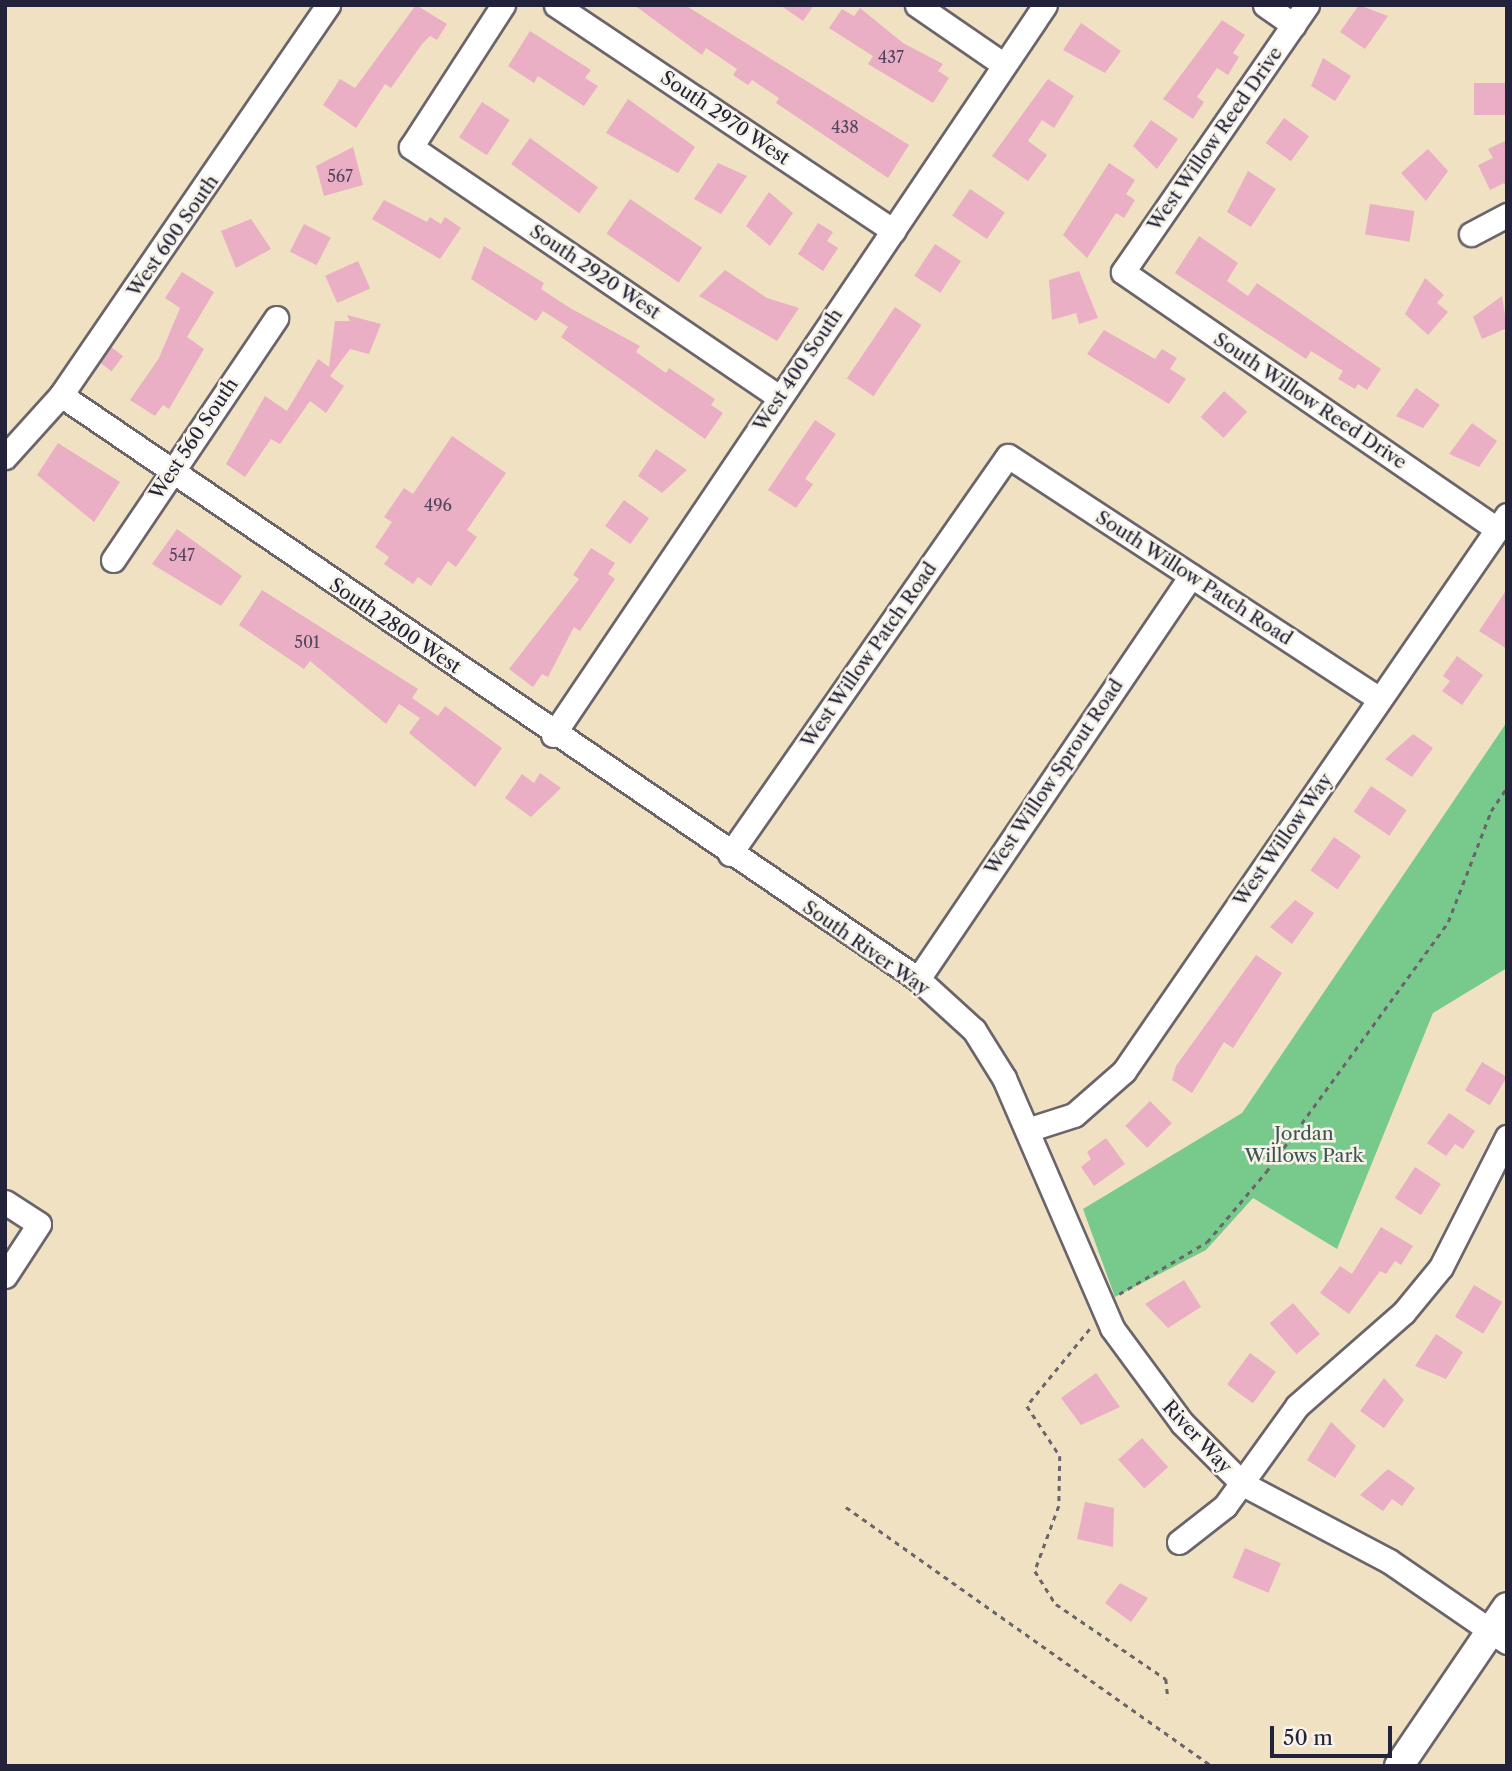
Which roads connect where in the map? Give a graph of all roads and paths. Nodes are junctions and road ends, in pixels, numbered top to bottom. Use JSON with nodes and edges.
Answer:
{"nodes":[{"id":1,"x":328,"y":5,"type":"edge"},
{"id":2,"x":503,"y":5,"type":"edge"},
{"id":3,"x":556,"y":5,"type":"edge"},
{"id":4,"x":918,"y":5,"type":"edge"},
{"id":5,"x":1045,"y":5,"type":"edge"},
{"id":6,"x":1265,"y":5,"type":"edge"},
{"id":7,"x":1307,"y":5,"type":"edge"},
{"id":8,"x":1294,"y":25,"type":"junction"},
{"id":9,"x":1003,"y":64,"type":"junction"},
{"id":10,"x":1507,"y":215,"type":"edge"},
{"id":11,"x":893,"y":231,"type":"junction"},
{"id":12,"x":1471,"y":234,"type":"dead end"},
{"id":13,"x":1123,"y":272,"type":"joint"},
{"id":14,"x":276,"y":318,"type":"dead end"},
{"id":15,"x":61,"y":395,"type":"junction"},
{"id":16,"x":779,"y":397,"type":"junction"},
{"id":17,"x":1008,"y":456,"type":"joint"},
{"id":18,"x":5,"y":457,"type":"edge"},
{"id":19,"x":172,"y":473,"type":"junction"},
{"id":20,"x":1502,"y":522,"type":"edge"},
{"id":21,"x":113,"y":560,"type":"dead end"},
{"id":22,"x":1191,"y":576,"type":"junction"},
{"id":23,"x":1380,"y":699,"type":"junction"},
{"id":24,"x":553,"y":735,"type":"junction"},
{"id":25,"x":1507,"y":788,"type":"edge"},
{"id":26,"x":730,"y":854,"type":"junction"},
{"id":27,"x":918,"y":979,"type":"junction"},
{"id":28,"x":1030,"y":1129,"type":"junction"},
{"id":29,"x":1507,"y":1138,"type":"edge"},
{"id":30,"x":5,"y":1202,"type":"edge"},
{"id":31,"x":5,"y":1276,"type":"edge"},
{"id":32,"x":1115,"y":1297,"type":"dead end"},
{"id":33,"x":1094,"y":1323,"type":"dead end"},
{"id":34,"x":1243,"y":1484,"type":"junction"},
{"id":35,"x":846,"y":1507,"type":"dead end"},
{"id":36,"x":1179,"y":1542,"type":"dead end"},
{"id":37,"x":1507,"y":1607,"type":"edge"},
{"id":38,"x":1499,"y":1637,"type":"edge"},
{"id":39,"x":1168,"y":1699,"type":"dead end"},
{"id":40,"x":1212,"y":1766,"type":"edge"},
{"id":41,"x":1399,"y":1766,"type":"edge"}],
"edges":[{"from":1,"to":15,"type":"street","name":"West 600 South"},
{"from":2,"to":16,"type":"street","name":"South 2920 West"},
{"from":3,"to":11,"type":"street","name":"South 2970 West"},
{"from":4,"to":9,"type":"street"},
{"from":5,"to":9,"type":"street","name":"West 400 South"},
{"from":6,"to":8,"type":"street"},
{"from":7,"to":8,"type":"street","name":"West Willow Reed Drive"},
{"from":8,"to":13,"type":"street","name":"West Willow Reed Drive"},
{"from":9,"to":11,"type":"street","name":"West 400 South"},
{"from":10,"to":12,"type":"street"},
{"from":11,"to":16,"type":"street","name":"West 400 South"},
{"from":13,"to":20,"type":"street","name":"South Willow Reed Drive"},
{"from":14,"to":19,"type":"street","name":"West 560 South"},
{"from":15,"to":18,"type":"street","name":"West 600 South"},
{"from":15,"to":19,"type":"street","name":"South 2800 West"},
{"from":16,"to":24,"type":"street","name":"West 400 South"},
{"from":17,"to":22,"type":"street","name":"South Willow Patch Road"},
{"from":17,"to":26,"type":"street","name":"West Willow Patch Road"},
{"from":19,"to":21,"type":"street","name":"West 560 South"},
{"from":19,"to":24,"type":"street","name":"South 2800 West"},
{"from":20,"to":23,"type":"street","name":"West Willow Way"},
{"from":22,"to":23,"type":"street","name":"South Willow Patch Road"},
{"from":22,"to":27,"type":"street","name":"West Willow Sprout Road"},
{"from":23,"to":28,"type":"street","name":"West Willow Way"},
{"from":24,"to":26,"type":"street","name":"South 2800 West"},
{"from":25,"to":32,"type":"path"},
{"from":26,"to":27,"type":"street","name":"South River Way"},
{"from":27,"to":28,"type":"street","name":"South River Way"},
{"from":28,"to":34,"type":"street","name":"River Way"},
{"from":29,"to":34,"type":"street"},
{"from":30,"to":31,"type":"street"},
{"from":33,"to":39,"type":"path"},
{"from":34,"to":36,"type":"street"},
{"from":34,"to":38,"type":"street","name":"River Way"},
{"from":35,"to":40,"type":"path"},
{"from":37,"to":38,"type":"main road"},
{"from":38,"to":41,"type":"main road"}]}
